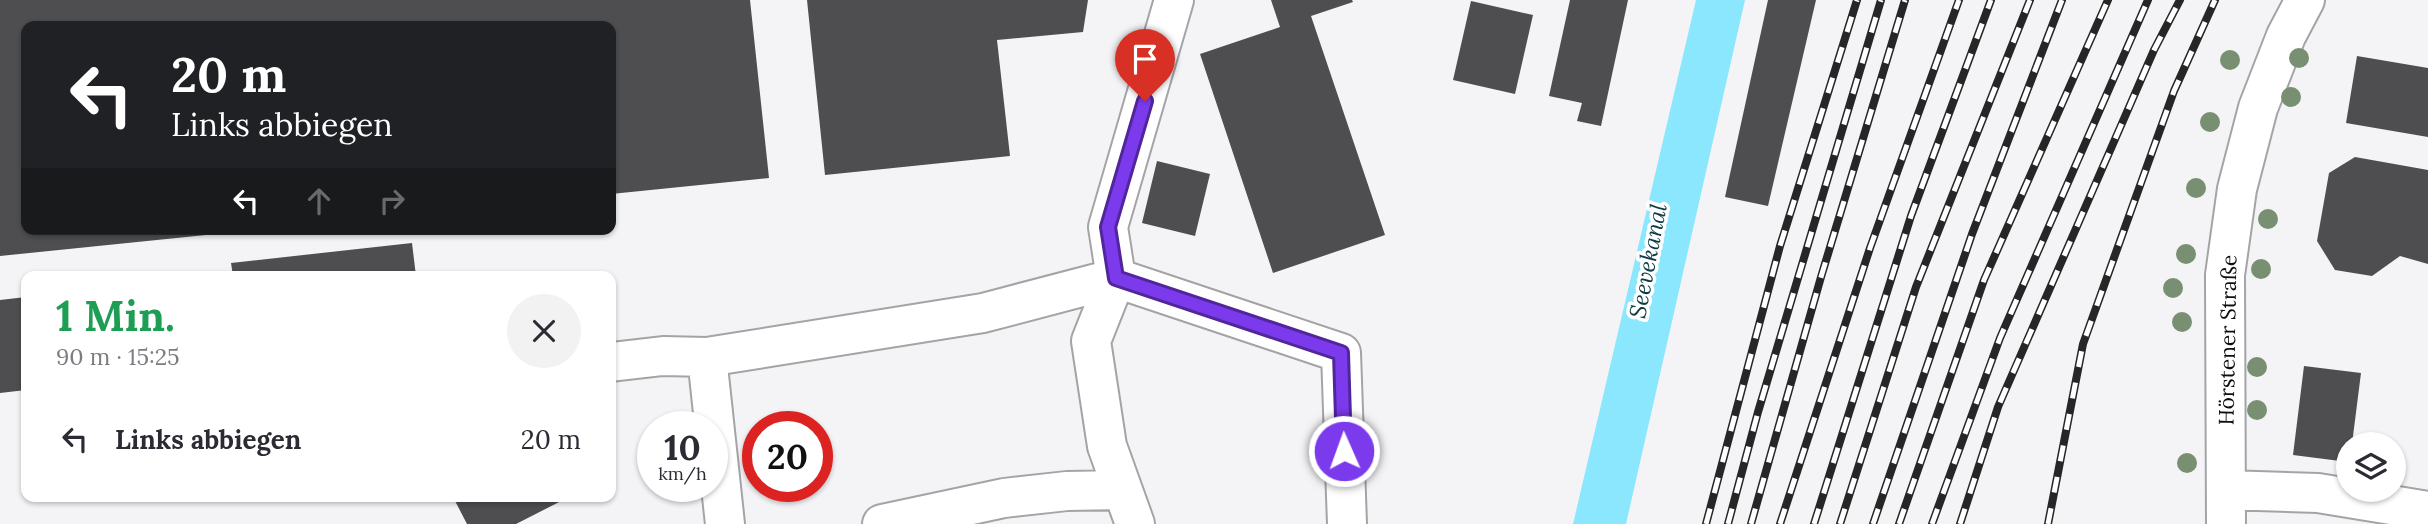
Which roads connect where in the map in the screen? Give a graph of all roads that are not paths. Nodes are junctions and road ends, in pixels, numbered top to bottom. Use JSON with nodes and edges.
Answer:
{"nodes":[{"id":1,"x":1174,"y":0,"type":"edge"},
{"id":2,"x":2305,"y":0,"type":"edge"},
{"id":3,"x":1116,"y":278,"type":"junction"},
{"id":4,"x":707,"y":357,"type":"junction"},
{"id":5,"x":616,"y":361,"type":"edge"},
{"id":6,"x":1129,"y":507,"type":"edge"},
{"id":7,"x":2226,"y":507,"type":"edge"},
{"id":8,"x":2428,"y":511,"type":"edge"},
{"id":9,"x":725,"y":524,"type":"edge"},
{"id":10,"x":882,"y":524,"type":"edge"},
{"id":11,"x":1347,"y":524,"type":"edge"}],
"edges":[{"from":1,"to":3,"type":"street"},
{"from":2,"to":7,"type":"street","name":"Hörstener Straße"},
{"from":3,"to":4,"type":"street"},
{"from":3,"to":6,"type":"street"},
{"from":3,"to":11,"type":"street"},
{"from":4,"to":5,"type":"street"},
{"from":4,"to":9,"type":"street"},
{"from":6,"to":10,"type":"street"},
{"from":7,"to":8,"type":"street"}]}
